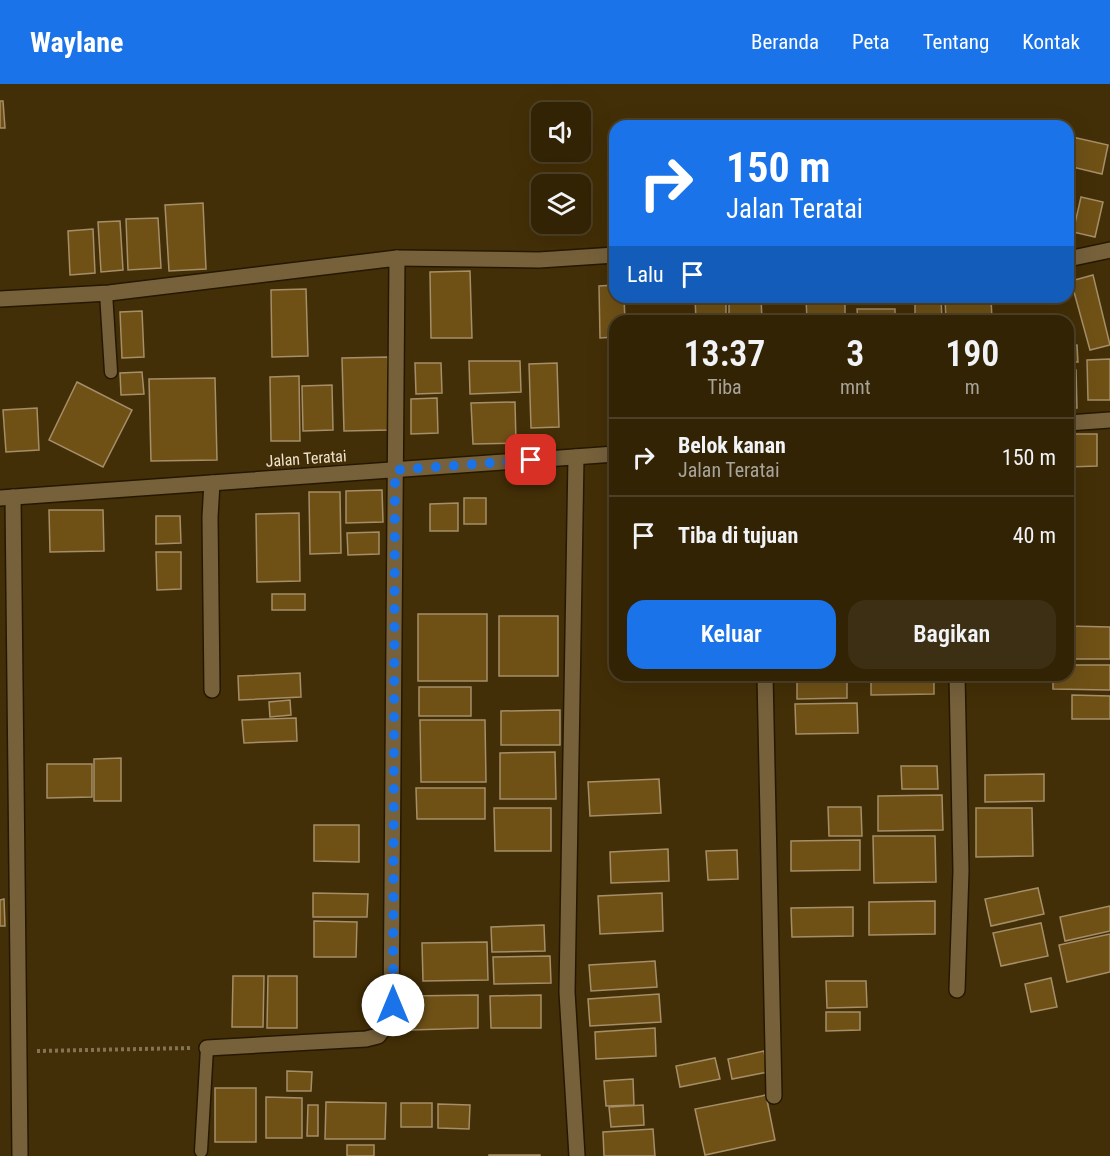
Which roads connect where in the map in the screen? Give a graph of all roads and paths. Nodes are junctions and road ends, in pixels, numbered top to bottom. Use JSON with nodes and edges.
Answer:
{"nodes":[{"id":1,"x":1110,"y":250,"type":"edge"},
{"id":2,"x":609,"y":255,"type":"edge"},
{"id":3,"x":397,"y":258,"type":"junction"},
{"id":4,"x":1074,"y":258,"type":"edge"},
{"id":5,"x":106,"y":293,"type":"junction"},
{"id":6,"x":0,"y":299,"type":"edge"},
{"id":7,"x":111,"y":372,"type":"dead end"},
{"id":8,"x":1110,"y":420,"type":"edge"},
{"id":9,"x":1074,"y":423,"type":"edge"},
{"id":10,"x":609,"y":454,"type":"edge"},
{"id":11,"x":576,"y":457,"type":"junction"},
{"id":12,"x":395,"y":470,"type":"junction"},
{"id":13,"x":212,"y":483,"type":"junction"},
{"id":14,"x":7,"y":498,"type":"edge"},
{"id":15,"x":765,"y":681,"type":"edge"},
{"id":16,"x":957,"y":681,"type":"edge"},
{"id":17,"x":212,"y":690,"type":"dead end"},
{"id":18,"x":957,"y":990,"type":"dead end"},
{"id":19,"x":207,"y":1048,"type":"junction"},
{"id":20,"x":20,"y":1052,"type":"junction"},
{"id":21,"x":774,"y":1096,"type":"dead end"},
{"id":22,"x":201,"y":1151,"type":"dead end"},
{"id":23,"x":20,"y":1156,"type":"edge"},
{"id":24,"x":577,"y":1156,"type":"edge"}],
"edges":[{"from":1,"to":4,"type":"street"},
{"from":2,"to":3,"type":"street"},
{"from":3,"to":5,"type":"street"},
{"from":3,"to":12,"type":"street"},
{"from":5,"to":6,"type":"street"},
{"from":5,"to":7,"type":"lane"},
{"from":8,"to":9,"type":"street"},
{"from":10,"to":11,"type":"street","name":"Jalan Teratai"},
{"from":11,"to":12,"type":"street","name":"Jalan Teratai"},
{"from":11,"to":24,"type":"street"},
{"from":12,"to":13,"type":"street","name":"Jalan Teratai"},
{"from":12,"to":19,"type":"street"},
{"from":13,"to":14,"type":"street","name":"Jalan Teratai"},
{"from":13,"to":17,"type":"street"},
{"from":14,"to":20,"type":"street"},
{"from":15,"to":21,"type":"street"},
{"from":16,"to":18,"type":"street"},
{"from":19,"to":20,"type":"path"},
{"from":19,"to":22,"type":"lane"},
{"from":20,"to":23,"type":"street"}]}
